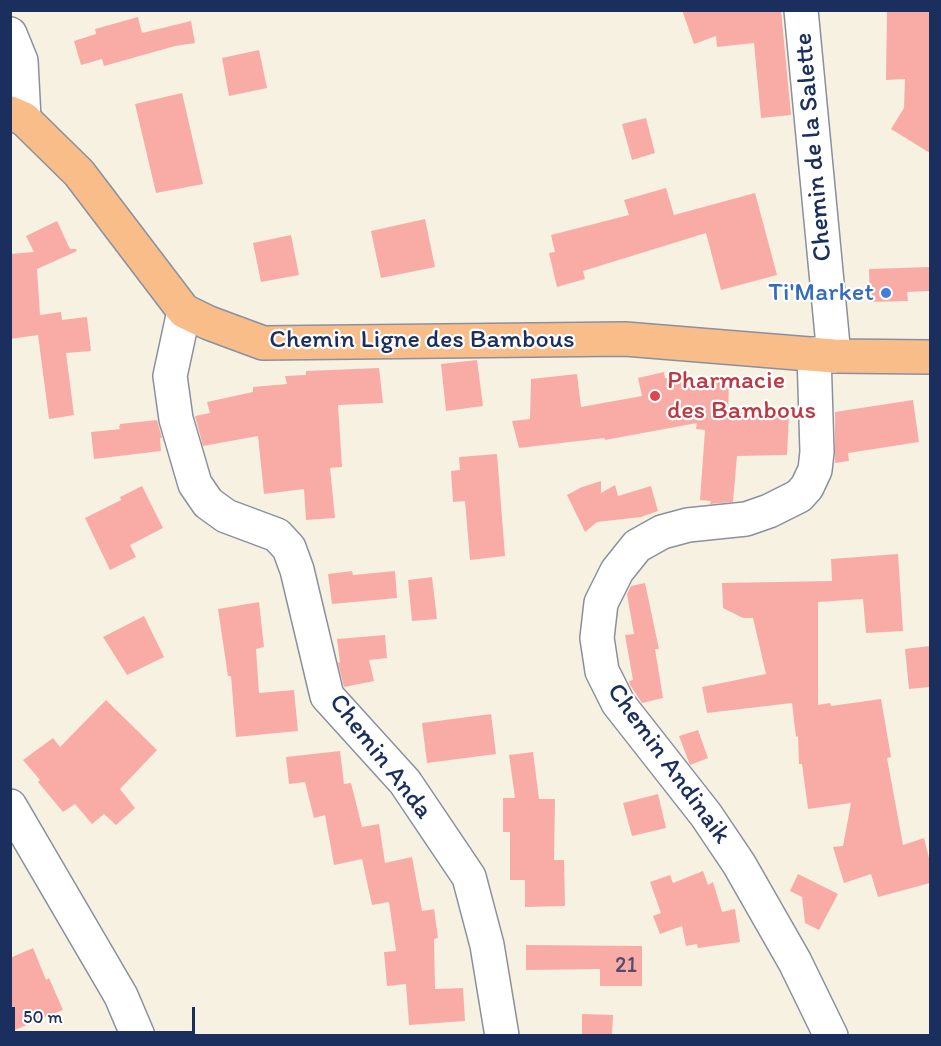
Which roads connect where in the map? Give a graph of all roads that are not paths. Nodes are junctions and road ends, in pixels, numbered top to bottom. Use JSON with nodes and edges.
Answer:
{"nodes":[{"id":1,"x":801,"y":10,"type":"edge"},
{"id":2,"x":10,"y":34,"type":"edge"},
{"id":3,"x":17,"y":116,"type":"edge"},
{"id":4,"x":184,"y":311,"type":"junction"},
{"id":5,"x":824,"y":355,"type":"junction"},
{"id":6,"x":930,"y":357,"type":"edge"},
{"id":7,"x":10,"y":806,"type":"edge"},
{"id":8,"x":138,"y":1035,"type":"edge"},
{"id":9,"x":502,"y":1035,"type":"edge"},
{"id":10,"x":831,"y":1035,"type":"edge"}],
"edges":[{"from":1,"to":5,"type":"street","name":"Chemin de la Salette"},
{"from":2,"to":3,"type":"street"},
{"from":3,"to":4,"type":"main road","name":"Chemin Ligne des Bambous"},
{"from":4,"to":5,"type":"main road","name":"Chemin Ligne des Bambous"},
{"from":4,"to":9,"type":"street","name":"Chemin Anda"},
{"from":5,"to":6,"type":"main road","name":"Chemin Ligne des Bambous"},
{"from":5,"to":10,"type":"street","name":"Chemin Andinaik"},
{"from":7,"to":8,"type":"street"}]}
